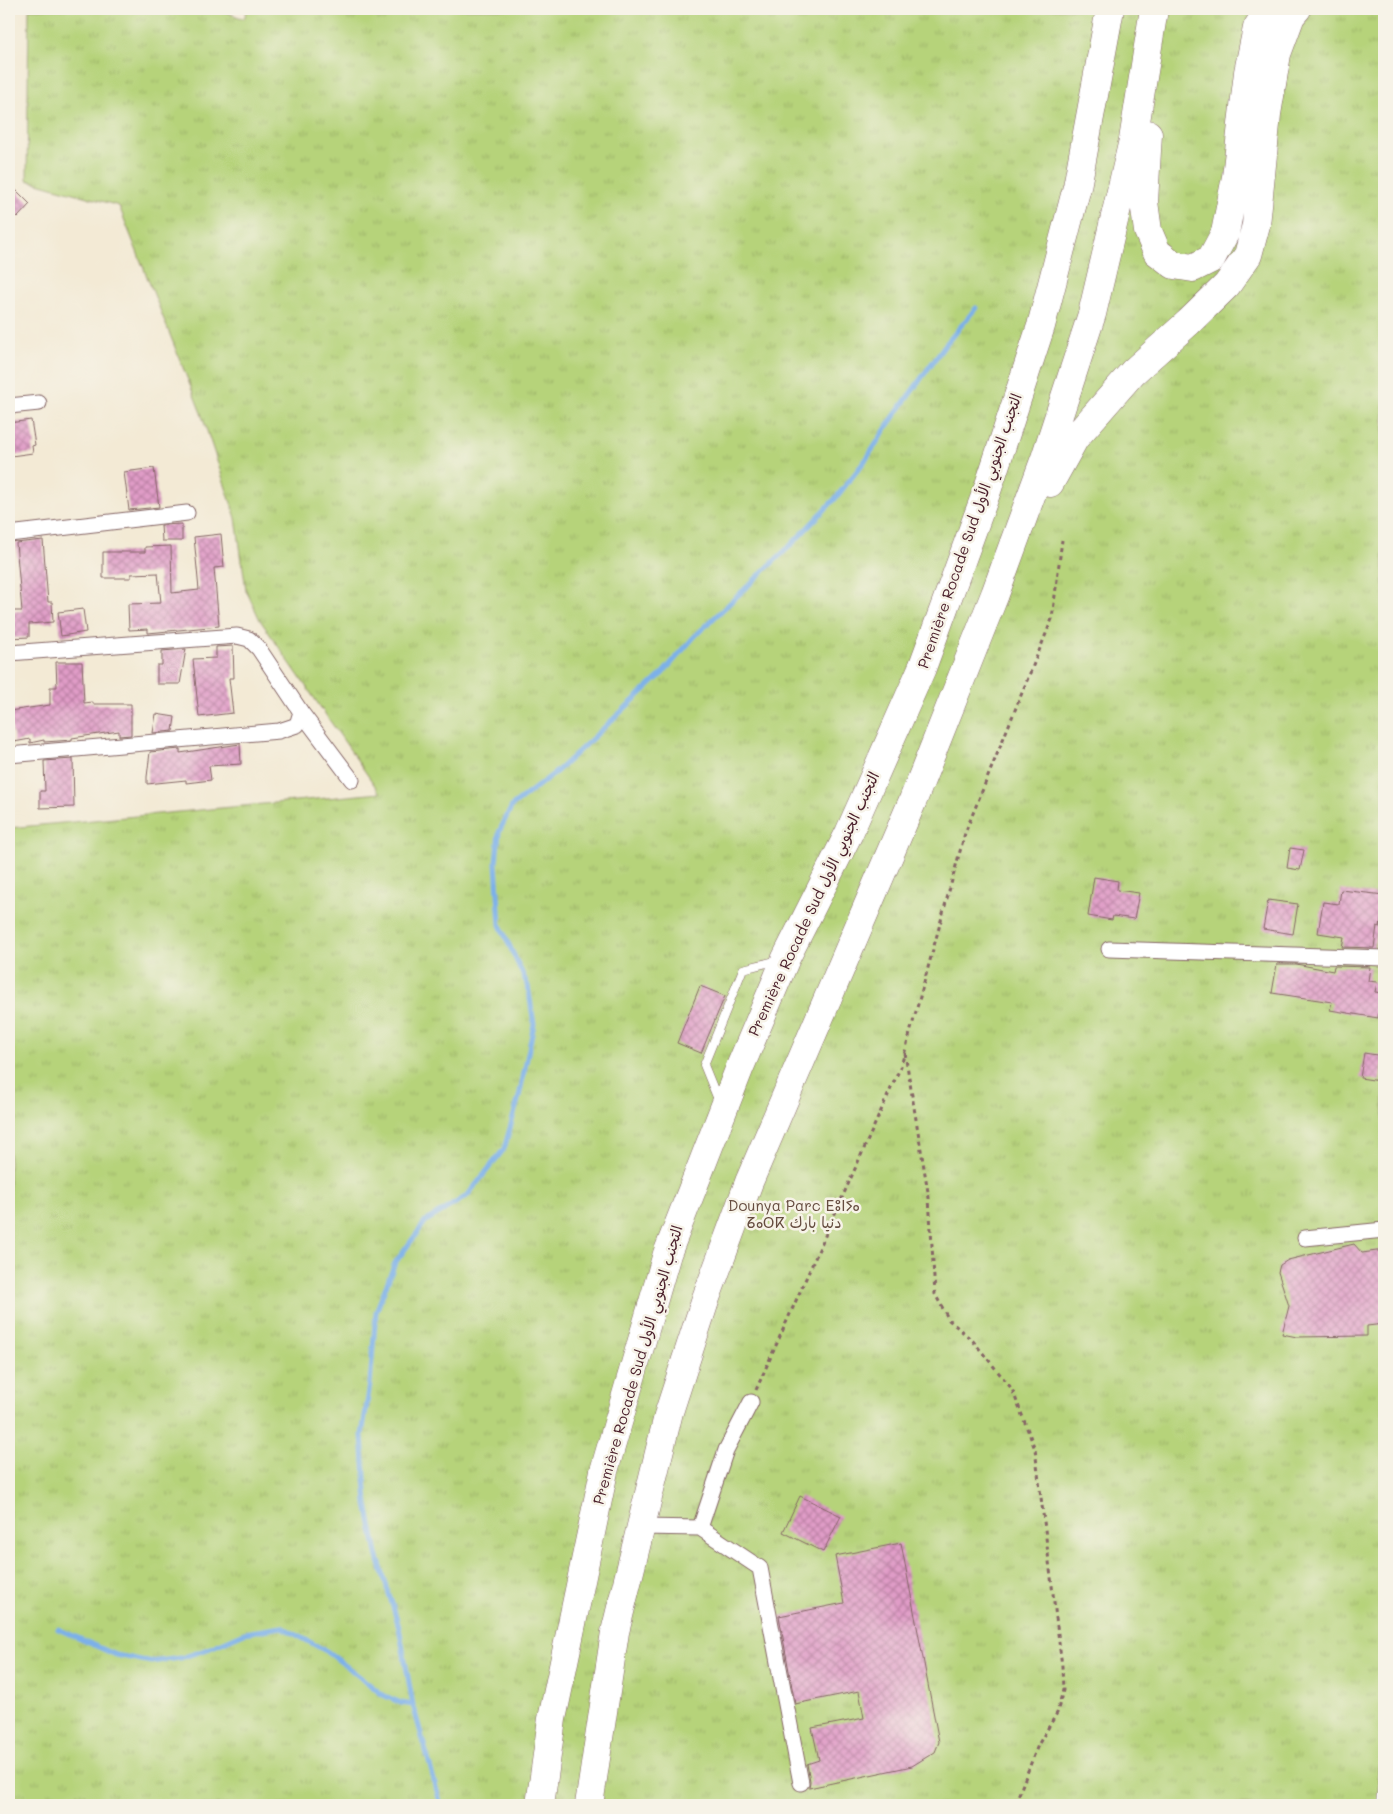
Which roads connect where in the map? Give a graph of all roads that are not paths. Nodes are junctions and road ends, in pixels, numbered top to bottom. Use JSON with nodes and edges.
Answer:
{"nodes":[{"id":1,"x":1110,"y":9,"type":"edge"},
{"id":2,"x":1155,"y":9,"type":"edge"},
{"id":3,"x":1269,"y":9,"type":"edge"},
{"id":4,"x":1297,"y":9,"type":"edge"},
{"id":5,"x":39,"y":403,"type":"dead end"},
{"id":6,"x":9,"y":406,"type":"edge"},
{"id":7,"x":187,"y":514,"type":"dead end"},
{"id":8,"x":9,"y":534,"type":"edge"},
{"id":9,"x":995,"y":594,"type":"junction"},
{"id":10,"x":9,"y":653,"type":"edge"},
{"id":11,"x":301,"y":712,"type":"junction"},
{"id":12,"x":9,"y":753,"type":"edge"},
{"id":13,"x":352,"y":780,"type":"dead end"},
{"id":14,"x":1109,"y":949,"type":"dead end"},
{"id":15,"x":1384,"y":958,"type":"edge"},
{"id":16,"x":1384,"y":1230,"type":"edge"},
{"id":17,"x":1305,"y":1238,"type":"dead end"},
{"id":18,"x":750,"y":1402,"type":"road end"},
{"id":19,"x":641,"y":1526,"type":"junction"},
{"id":20,"x":700,"y":1528,"type":"junction"},
{"id":21,"x":1384,"y":1757,"type":"edge"},
{"id":22,"x":801,"y":1783,"type":"dead end"},
{"id":23,"x":540,"y":1805,"type":"edge"},
{"id":24,"x":589,"y":1805,"type":"edge"},
{"id":25,"x":1380,"y":1805,"type":"edge"}],
"edges":[{"from":1,"to":23,"type":"highway","name":"Première Rocade Sud التجنب الجنوبي الأول"},
{"from":2,"to":3,"type":"highway"},
{"from":2,"to":9,"type":"highway"},
{"from":4,"to":9,"type":"highway"},
{"from":5,"to":6,"type":"street"},
{"from":7,"to":8,"type":"street"},
{"from":9,"to":19,"type":"highway"},
{"from":10,"to":11,"type":"street"},
{"from":11,"to":12,"type":"street"},
{"from":11,"to":13,"type":"street"},
{"from":14,"to":15,"type":"street"},
{"from":16,"to":17,"type":"street"},
{"from":18,"to":20,"type":"street"},
{"from":19,"to":20,"type":"street"},
{"from":19,"to":24,"type":"highway"},
{"from":20,"to":22,"type":"street"},
{"from":21,"to":25,"type":"lane"}]}
